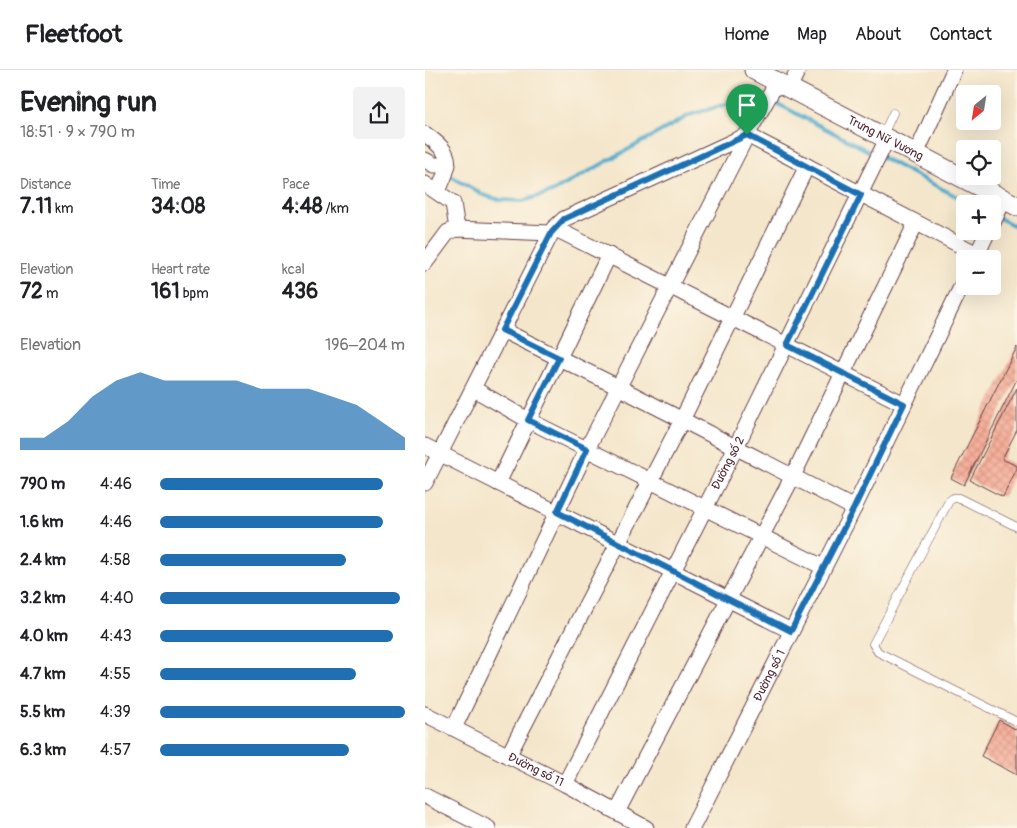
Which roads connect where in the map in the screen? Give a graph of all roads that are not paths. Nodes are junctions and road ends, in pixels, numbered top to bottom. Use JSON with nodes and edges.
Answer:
{"nodes":[{"id":1,"x":754,"y":70,"type":"edge"},
{"id":2,"x":798,"y":70,"type":"edge"},
{"id":3,"x":953,"y":70,"type":"edge"},
{"id":4,"x":779,"y":88,"type":"junction"},
{"id":5,"x":893,"y":114,"type":"dead end"},
{"id":6,"x":425,"y":134,"type":"edge"},
{"id":7,"x":747,"y":135,"type":"junction"},
{"id":8,"x":884,"y":141,"type":"junction"},
{"id":9,"x":916,"y":154,"type":"junction"},
{"id":10,"x":425,"y":160,"type":"edge"},
{"id":11,"x":807,"y":166,"type":"junction"},
{"id":12,"x":440,"y":179,"type":"edge"},
{"id":13,"x":861,"y":195,"type":"junction"},
{"id":14,"x":969,"y":195,"type":"edge"},
{"id":15,"x":916,"y":223,"type":"junction"},
{"id":16,"x":457,"y":229,"type":"junction"},
{"id":17,"x":552,"y":230,"type":"junction"},
{"id":18,"x":965,"y":250,"type":"edge"},
{"id":19,"x":609,"y":255,"type":"junction"},
{"id":20,"x":425,"y":263,"type":"edge"},
{"id":21,"x":670,"y":285,"type":"junction"},
{"id":22,"x":957,"y":295,"type":"edge"},
{"id":23,"x":731,"y":317,"type":"junction"},
{"id":24,"x":502,"y":330,"type":"junction"},
{"id":25,"x":787,"y":345,"type":"junction"},
{"id":26,"x":559,"y":358,"type":"junction"},
{"id":27,"x":844,"y":374,"type":"junction"},
{"id":28,"x":620,"y":388,"type":"junction"},
{"id":29,"x":473,"y":389,"type":"junction"},
{"id":30,"x":904,"y":404,"type":"junction"},
{"id":31,"x":528,"y":420,"type":"junction"},
{"id":32,"x":682,"y":420,"type":"junction"},
{"id":33,"x":425,"y":446,"type":"edge"},
{"id":34,"x":736,"y":448,"type":"junction"},
{"id":35,"x":587,"y":449,"type":"junction"},
{"id":36,"x":439,"y":454,"type":"junction"},
{"id":37,"x":793,"y":476,"type":"junction"},
{"id":38,"x":649,"y":480,"type":"junction"},
{"id":39,"x":425,"y":483,"type":"edge"},
{"id":40,"x":498,"y":483,"type":"junction"},
{"id":41,"x":704,"y":508,"type":"junction"},
{"id":42,"x":854,"y":508,"type":"junction"},
{"id":43,"x":557,"y":512,"type":"junction"},
{"id":44,"x":1017,"y":527,"type":"edge"},
{"id":45,"x":760,"y":536,"type":"junction"},
{"id":46,"x":617,"y":542,"type":"junction"},
{"id":47,"x":823,"y":568,"type":"junction"},
{"id":48,"x":672,"y":570,"type":"junction"},
{"id":49,"x":728,"y":598,"type":"junction"},
{"id":50,"x":791,"y":631,"type":"junction"},
{"id":51,"x":425,"y":714,"type":"edge"},
{"id":52,"x":1017,"y":722,"type":"edge"},
{"id":53,"x":455,"y":728,"type":"junction"},
{"id":54,"x":508,"y":756,"type":"junction"},
{"id":55,"x":565,"y":784,"type":"junction"},
{"id":56,"x":425,"y":796,"type":"edge"},
{"id":57,"x":617,"y":812,"type":"junction"},
{"id":58,"x":488,"y":828,"type":"edge"},
{"id":59,"x":646,"y":828,"type":"edge"},
{"id":60,"x":692,"y":828,"type":"edge"}],
"edges":[{"from":1,"to":4,"type":"street","name":"Trưng Nữ Vương"},
{"from":2,"to":4,"type":"street"},
{"from":3,"to":9,"type":"street"},
{"from":4,"to":7,"type":"street"},
{"from":4,"to":8,"type":"street","name":"Trưng Nữ Vương"},
{"from":5,"to":8,"type":"lane"},
{"from":6,"to":12,"type":"street"},
{"from":7,"to":11,"type":"street"},
{"from":7,"to":17,"type":"street"},
{"from":7,"to":21,"type":"street"},
{"from":8,"to":9,"type":"street","name":"Trưng Nữ Vương"},
{"from":8,"to":13,"type":"street","name":"Đường số 2"},
{"from":9,"to":14,"type":"street","name":"Trưng Nữ Vương"},
{"from":10,"to":12,"type":"street"},
{"from":11,"to":13,"type":"street"},
{"from":11,"to":23,"type":"street"},
{"from":12,"to":16,"type":"street"},
{"from":13,"to":15,"type":"street"},
{"from":13,"to":25,"type":"street","name":"Đường số 2"},
{"from":15,"to":18,"type":"street"},
{"from":15,"to":27,"type":"street"},
{"from":16,"to":17,"type":"street"},
{"from":16,"to":20,"type":"street"},
{"from":17,"to":19,"type":"street"},
{"from":17,"to":24,"type":"street"},
{"from":19,"to":21,"type":"street"},
{"from":19,"to":26,"type":"street"},
{"from":21,"to":23,"type":"street"},
{"from":21,"to":28,"type":"street"},
{"from":22,"to":30,"type":"street","name":"Đường số 1"},
{"from":23,"to":25,"type":"street"},
{"from":23,"to":32,"type":"street"},
{"from":24,"to":26,"type":"street"},
{"from":24,"to":29,"type":"street"},
{"from":25,"to":27,"type":"street"},
{"from":25,"to":34,"type":"street","name":"Đường số 2"},
{"from":26,"to":28,"type":"street"},
{"from":26,"to":31,"type":"street"},
{"from":27,"to":30,"type":"street"},
{"from":27,"to":37,"type":"street"},
{"from":28,"to":32,"type":"street"},
{"from":28,"to":35,"type":"street"},
{"from":29,"to":31,"type":"street"},
{"from":29,"to":36,"type":"street"},
{"from":30,"to":42,"type":"street","name":"Đường số 1"},
{"from":31,"to":35,"type":"street"},
{"from":31,"to":40,"type":"street"},
{"from":32,"to":34,"type":"street"},
{"from":32,"to":38,"type":"street"},
{"from":33,"to":36,"type":"street"},
{"from":34,"to":37,"type":"street"},
{"from":34,"to":41,"type":"street","name":"Đường số 2"},
{"from":35,"to":38,"type":"street"},
{"from":35,"to":43,"type":"street"},
{"from":36,"to":39,"type":"street"},
{"from":36,"to":40,"type":"street"},
{"from":37,"to":42,"type":"street"},
{"from":37,"to":45,"type":"street"},
{"from":38,"to":41,"type":"street"},
{"from":38,"to":46,"type":"street"},
{"from":40,"to":43,"type":"street"},
{"from":41,"to":45,"type":"street"},
{"from":41,"to":48,"type":"street","name":"Đường số 2"},
{"from":42,"to":47,"type":"street","name":"Đường số 1"},
{"from":43,"to":46,"type":"street"},
{"from":43,"to":53,"type":"street"},
{"from":44,"to":52,"type":"lane"},
{"from":45,"to":47,"type":"street"},
{"from":45,"to":49,"type":"street"},
{"from":46,"to":48,"type":"street"},
{"from":46,"to":54,"type":"street"},
{"from":47,"to":50,"type":"street","name":"Đường số 1"},
{"from":48,"to":49,"type":"street"},
{"from":48,"to":55,"type":"street","name":"Đường số 2"},
{"from":49,"to":50,"type":"street"},
{"from":49,"to":57,"type":"street"},
{"from":50,"to":60,"type":"street","name":"Đường số 1"},
{"from":51,"to":53,"type":"street","name":"Đường số 11"},
{"from":53,"to":54,"type":"street","name":"Đường số 11"},
{"from":54,"to":55,"type":"street","name":"Đường số 11"},
{"from":55,"to":57,"type":"street","name":"Đường số 11"},
{"from":56,"to":58,"type":"street"},
{"from":57,"to":59,"type":"street","name":"Đường số 11"}]}
